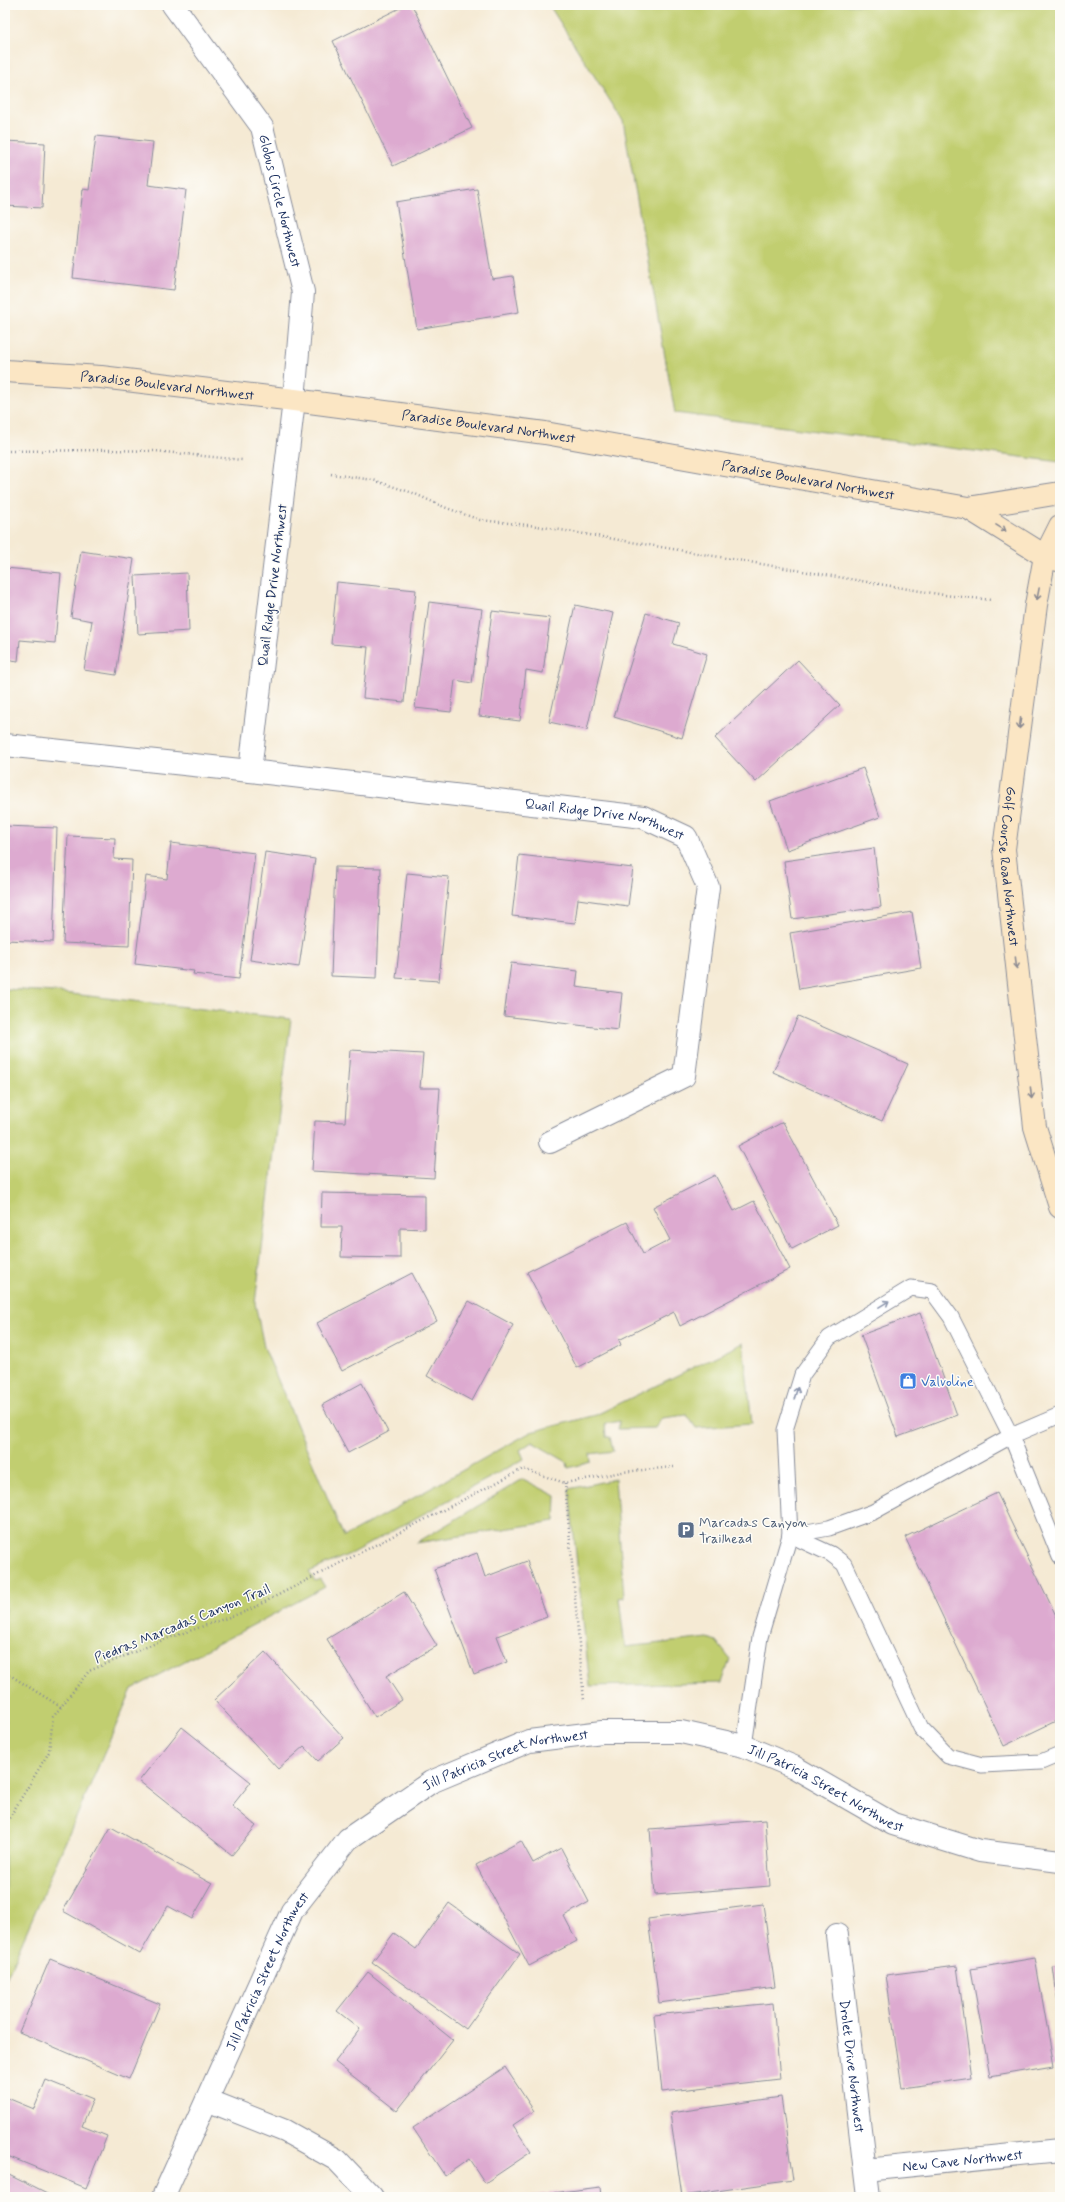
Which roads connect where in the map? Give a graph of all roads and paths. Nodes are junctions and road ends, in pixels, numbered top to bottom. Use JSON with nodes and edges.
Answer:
{"nodes":[{"id":1,"x":173,"y":5,"type":"edge"},
{"id":2,"x":5,"y":371,"type":"edge"},
{"id":3,"x":294,"y":400,"type":"junction"},
{"id":4,"x":5,"y":451,"type":"edge"},
{"id":5,"x":242,"y":460,"type":"dead end"},
{"id":6,"x":331,"y":474,"type":"dead end"},
{"id":7,"x":1060,"y":493,"type":"edge"},
{"id":8,"x":968,"y":508,"type":"junction"},
{"id":9,"x":1060,"y":526,"type":"edge"},
{"id":10,"x":1053,"y":558,"type":"edge"},
{"id":11,"x":992,"y":600,"type":"dead end"},
{"id":12,"x":5,"y":745,"type":"edge"},
{"id":13,"x":250,"y":771,"type":"junction"},
{"id":14,"x":550,"y":1142,"type":"dead end"},
{"id":15,"x":1060,"y":1208,"type":"edge"},
{"id":16,"x":1060,"y":1415,"type":"edge"},
{"id":17,"x":1011,"y":1436,"type":"junction"},
{"id":18,"x":674,"y":1467,"type":"dead end"},
{"id":19,"x":565,"y":1482,"type":"junction"},
{"id":20,"x":790,"y":1535,"type":"junction"},
{"id":21,"x":1060,"y":1557,"type":"edge"},
{"id":22,"x":5,"y":1674,"type":"edge"},
{"id":23,"x":61,"y":1707,"type":"junction"},
{"id":24,"x":589,"y":1734,"type":"junction"},
{"id":25,"x":744,"y":1746,"type":"junction"},
{"id":26,"x":1060,"y":1754,"type":"edge"},
{"id":27,"x":5,"y":1825,"type":"edge"},
{"id":28,"x":1060,"y":1861,"type":"edge"},
{"id":29,"x":837,"y":1935,"type":"dead end"},
{"id":30,"x":207,"y":2100,"type":"junction"},
{"id":31,"x":1060,"y":2150,"type":"edge"},
{"id":32,"x":866,"y":2170,"type":"junction"},
{"id":33,"x":163,"y":2197,"type":"edge"},
{"id":34,"x":372,"y":2197,"type":"edge"},
{"id":35,"x":868,"y":2197,"type":"edge"}],
"edges":[{"from":1,"to":3,"type":"street","name":"Globus Circle Northwest"},
{"from":2,"to":3,"type":"street","name":"Paradise Boulevard Northwest"},
{"from":3,"to":8,"type":"street","name":"Paradise Boulevard Northwest"},
{"from":3,"to":13,"type":"street","name":"Quail Ridge Drive Northwest"},
{"from":4,"to":5,"type":"path"},
{"from":6,"to":11,"type":"path"},
{"from":7,"to":8,"type":"street","name":"Paradise Boulevard Northwest"},
{"from":8,"to":10,"type":"street","name":"Paradise Boulevard Northwest","one_way":true},
{"from":9,"to":10,"type":"street","name":"Golf Course Road Northwest"},
{"from":10,"to":15,"type":"street","name":"Golf Course Road Northwest","one_way":true},
{"from":12,"to":13,"type":"street","name":"Quail Ridge Drive Northwest"},
{"from":13,"to":14,"type":"street","name":"Quail Ridge Drive Northwest"},
{"from":16,"to":17,"type":"lane"},
{"from":17,"to":20,"type":"lane"},
{"from":20,"to":17,"type":"lane","one_way":true},
{"from":17,"to":21,"type":"lane"},
{"from":18,"to":19,"type":"path"},
{"from":19,"to":23,"type":"path","name":"Piedras Marcadas Canyon Trail"},
{"from":19,"to":24,"type":"path"},
{"from":20,"to":25,"type":"lane"},
{"from":20,"to":26,"type":"lane"},
{"from":22,"to":23,"type":"path"},
{"from":23,"to":27,"type":"path","name":"Piedras Marcadas Canyon Trail"},
{"from":24,"to":25,"type":"street","name":"Jill Patricia Street Northwest"},
{"from":24,"to":30,"type":"street","name":"Jill Patricia Street Northwest"},
{"from":25,"to":28,"type":"street","name":"Jill Patricia Street Northwest"},
{"from":29,"to":32,"type":"street","name":"Drolet Drive Northwest"},
{"from":30,"to":33,"type":"street","name":"Jill Patricia Street Northwest"},
{"from":30,"to":34,"type":"street"},
{"from":31,"to":32,"type":"street","name":"New Cave Northwest"},
{"from":32,"to":35,"type":"street","name":"Drolet Drive Northwest"}]}
